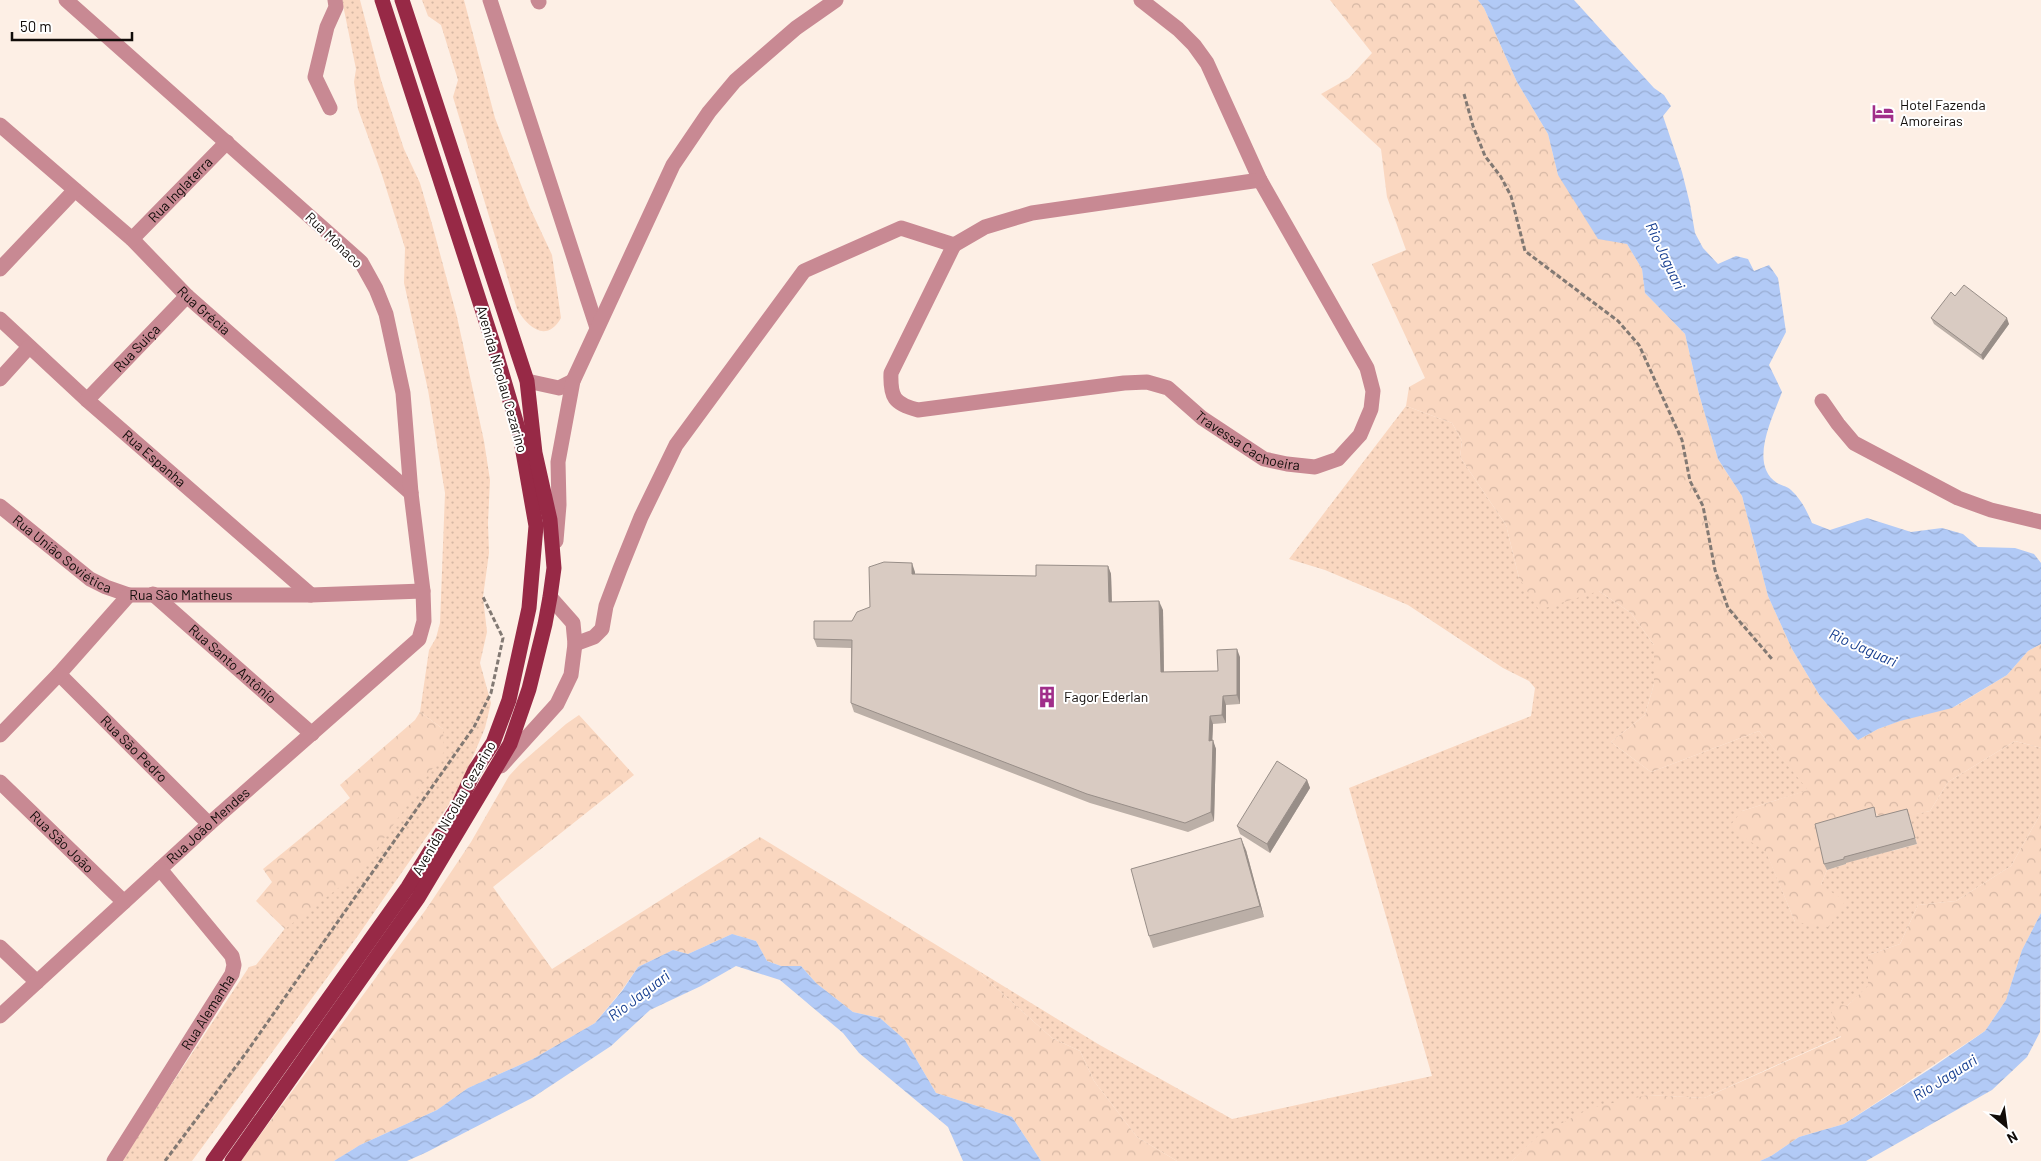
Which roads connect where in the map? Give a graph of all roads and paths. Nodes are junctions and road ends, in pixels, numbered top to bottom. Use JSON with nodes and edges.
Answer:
{"nodes":[{"id":1,"x":66,"y":0,"type":"edge"},
{"id":2,"x":335,"y":0,"type":"edge"},
{"id":3,"x":382,"y":0,"type":"edge"},
{"id":4,"x":402,"y":0,"type":"edge"},
{"id":5,"x":490,"y":0,"type":"edge"},
{"id":6,"x":836,"y":0,"type":"edge"},
{"id":7,"x":1141,"y":0,"type":"edge"},
{"id":8,"x":1464,"y":94,"type":"dead end"},
{"id":9,"x":330,"y":108,"type":"dead end"},
{"id":10,"x":0,"y":125,"type":"edge"},
{"id":11,"x":227,"y":142,"type":"junction"},
{"id":12,"x":1260,"y":180,"type":"junction"},
{"id":13,"x":75,"y":190,"type":"junction"},
{"id":14,"x":132,"y":239,"type":"junction"},
{"id":15,"x":954,"y":245,"type":"junction"},
{"id":16,"x":0,"y":269,"type":"edge"},
{"id":17,"x":187,"y":296,"type":"junction"},
{"id":18,"x":0,"y":319,"type":"edge"},
{"id":19,"x":597,"y":328,"type":"junction"},
{"id":20,"x":29,"y":347,"type":"junction"},
{"id":21,"x":0,"y":379,"type":"edge"},
{"id":22,"x":527,"y":381,"type":"junction"},
{"id":23,"x":573,"y":381,"type":"junction"},
{"id":24,"x":87,"y":400,"type":"junction"},
{"id":25,"x":1822,"y":401,"type":"dead end"},
{"id":26,"x":411,"y":494,"type":"junction"},
{"id":27,"x":0,"y":506,"type":"edge"},
{"id":28,"x":2041,"y":522,"type":"edge"},
{"id":29,"x":554,"y":568,"type":"junction"},
{"id":30,"x":423,"y":591,"type":"junction"},
{"id":31,"x":153,"y":594,"type":"junction"},
{"id":32,"x":129,"y":595,"type":"junction"},
{"id":33,"x":311,"y":595,"type":"junction"},
{"id":34,"x":483,"y":597,"type":"dead end"},
{"id":35,"x":550,"y":597,"type":"junction"},
{"id":36,"x":419,"y":639,"type":"joint"},
{"id":37,"x":575,"y":644,"type":"junction"},
{"id":38,"x":1772,"y":659,"type":"dead end"},
{"id":39,"x":59,"y":674,"type":"junction"},
{"id":40,"x":3,"y":727,"type":"edge"},
{"id":41,"x":312,"y":734,"type":"junction"},
{"id":42,"x":0,"y":782,"type":"edge"},
{"id":43,"x":487,"y":782,"type":"junction"},
{"id":44,"x":209,"y":824,"type":"junction"},
{"id":45,"x":160,"y":869,"type":"junction"},
{"id":46,"x":124,"y":902,"type":"junction"},
{"id":47,"x":0,"y":947,"type":"edge"},
{"id":48,"x":37,"y":982,"type":"junction"},
{"id":49,"x":0,"y":1016,"type":"edge"},
{"id":50,"x":114,"y":1161,"type":"edge"},
{"id":51,"x":164,"y":1161,"type":"edge"},
{"id":52,"x":213,"y":1161,"type":"edge"},
{"id":53,"x":232,"y":1161,"type":"edge"}],
"edges":[{"from":1,"to":11,"type":"street","name":"Rua Mônaco"},
{"from":2,"to":9,"type":"street"},
{"from":3,"to":52,"type":"main road","name":"Avenida Nicolau Cezarino"},
{"from":4,"to":22,"type":"main road","name":"Avenida Nicolau Cezarino"},
{"from":5,"to":19,"type":"street"},
{"from":6,"to":19,"type":"street"},
{"from":7,"to":12,"type":"street","name":"Travessa Cachoeira"},
{"from":8,"to":38,"type":"path"},
{"from":10,"to":13,"type":"street","name":"Rua Grécia"},
{"from":11,"to":14,"type":"street","name":"Rua Inglaterra"},
{"from":11,"to":26,"type":"street","name":"Rua Mônaco"},
{"from":12,"to":15,"type":"street"},
{"from":12,"to":15,"type":"street","name":"Travessa Cachoeira"},
{"from":13,"to":14,"type":"street","name":"Rua Grécia"},
{"from":13,"to":16,"type":"street"},
{"from":14,"to":17,"type":"street","name":"Rua Grécia"},
{"from":15,"to":37,"type":"street"},
{"from":17,"to":24,"type":"street","name":"Rua Suiça"},
{"from":17,"to":26,"type":"street","name":"Rua Grécia"},
{"from":18,"to":20,"type":"street","name":"Rua Espanha"},
{"from":19,"to":23,"type":"street"},
{"from":20,"to":21,"type":"street"},
{"from":20,"to":24,"type":"street","name":"Rua Espanha"},
{"from":22,"to":23,"type":"street"},
{"from":22,"to":29,"type":"main road","name":"Avenida Nicolau Cezarino"},
{"from":23,"to":29,"type":"street"},
{"from":24,"to":33,"type":"street","name":"Rua Espanha"},
{"from":25,"to":28,"type":"street"},
{"from":26,"to":30,"type":"street","name":"Rua Mônaco"},
{"from":27,"to":32,"type":"street","name":"Rua União Soviética"},
{"from":29,"to":35,"type":"main road","name":"Avenida Nicolau Cezarino"},
{"from":30,"to":33,"type":"street","name":"Rua São Matheus"},
{"from":30,"to":36,"type":"street","name":"Rua Mônaco"},
{"from":31,"to":32,"type":"street","name":"Rua São Matheus"},
{"from":31,"to":33,"type":"street","name":"Rua São Matheus"},
{"from":31,"to":41,"type":"street","name":"Rua Santo Antônio"},
{"from":32,"to":39,"type":"street","name":"Rua São Matheus"},
{"from":34,"to":51,"type":"path"},
{"from":35,"to":37,"type":"street"},
{"from":35,"to":43,"type":"main road","name":"Avenida Nicolau Cezarino"},
{"from":36,"to":41,"type":"street","name":"Rua João Mendes"},
{"from":37,"to":43,"type":"street"},
{"from":39,"to":40,"type":"street","name":"Rua São Matheus"},
{"from":39,"to":44,"type":"street","name":"Rua São Pedro"},
{"from":41,"to":44,"type":"street","name":"Rua João Mendes"},
{"from":42,"to":46,"type":"street","name":"Rua São João"},
{"from":43,"to":53,"type":"main road","name":"Avenida Nicolau Cezarino"},
{"from":44,"to":45,"type":"street","name":"Rua João Mendes"},
{"from":45,"to":46,"type":"street","name":"Rua João Mendes"},
{"from":45,"to":50,"type":"street","name":"Rua Alemanha"},
{"from":46,"to":48,"type":"street","name":"Rua João Mendes"},
{"from":47,"to":48,"type":"street"},
{"from":48,"to":49,"type":"street","name":"Rua João Mendes"}]}
